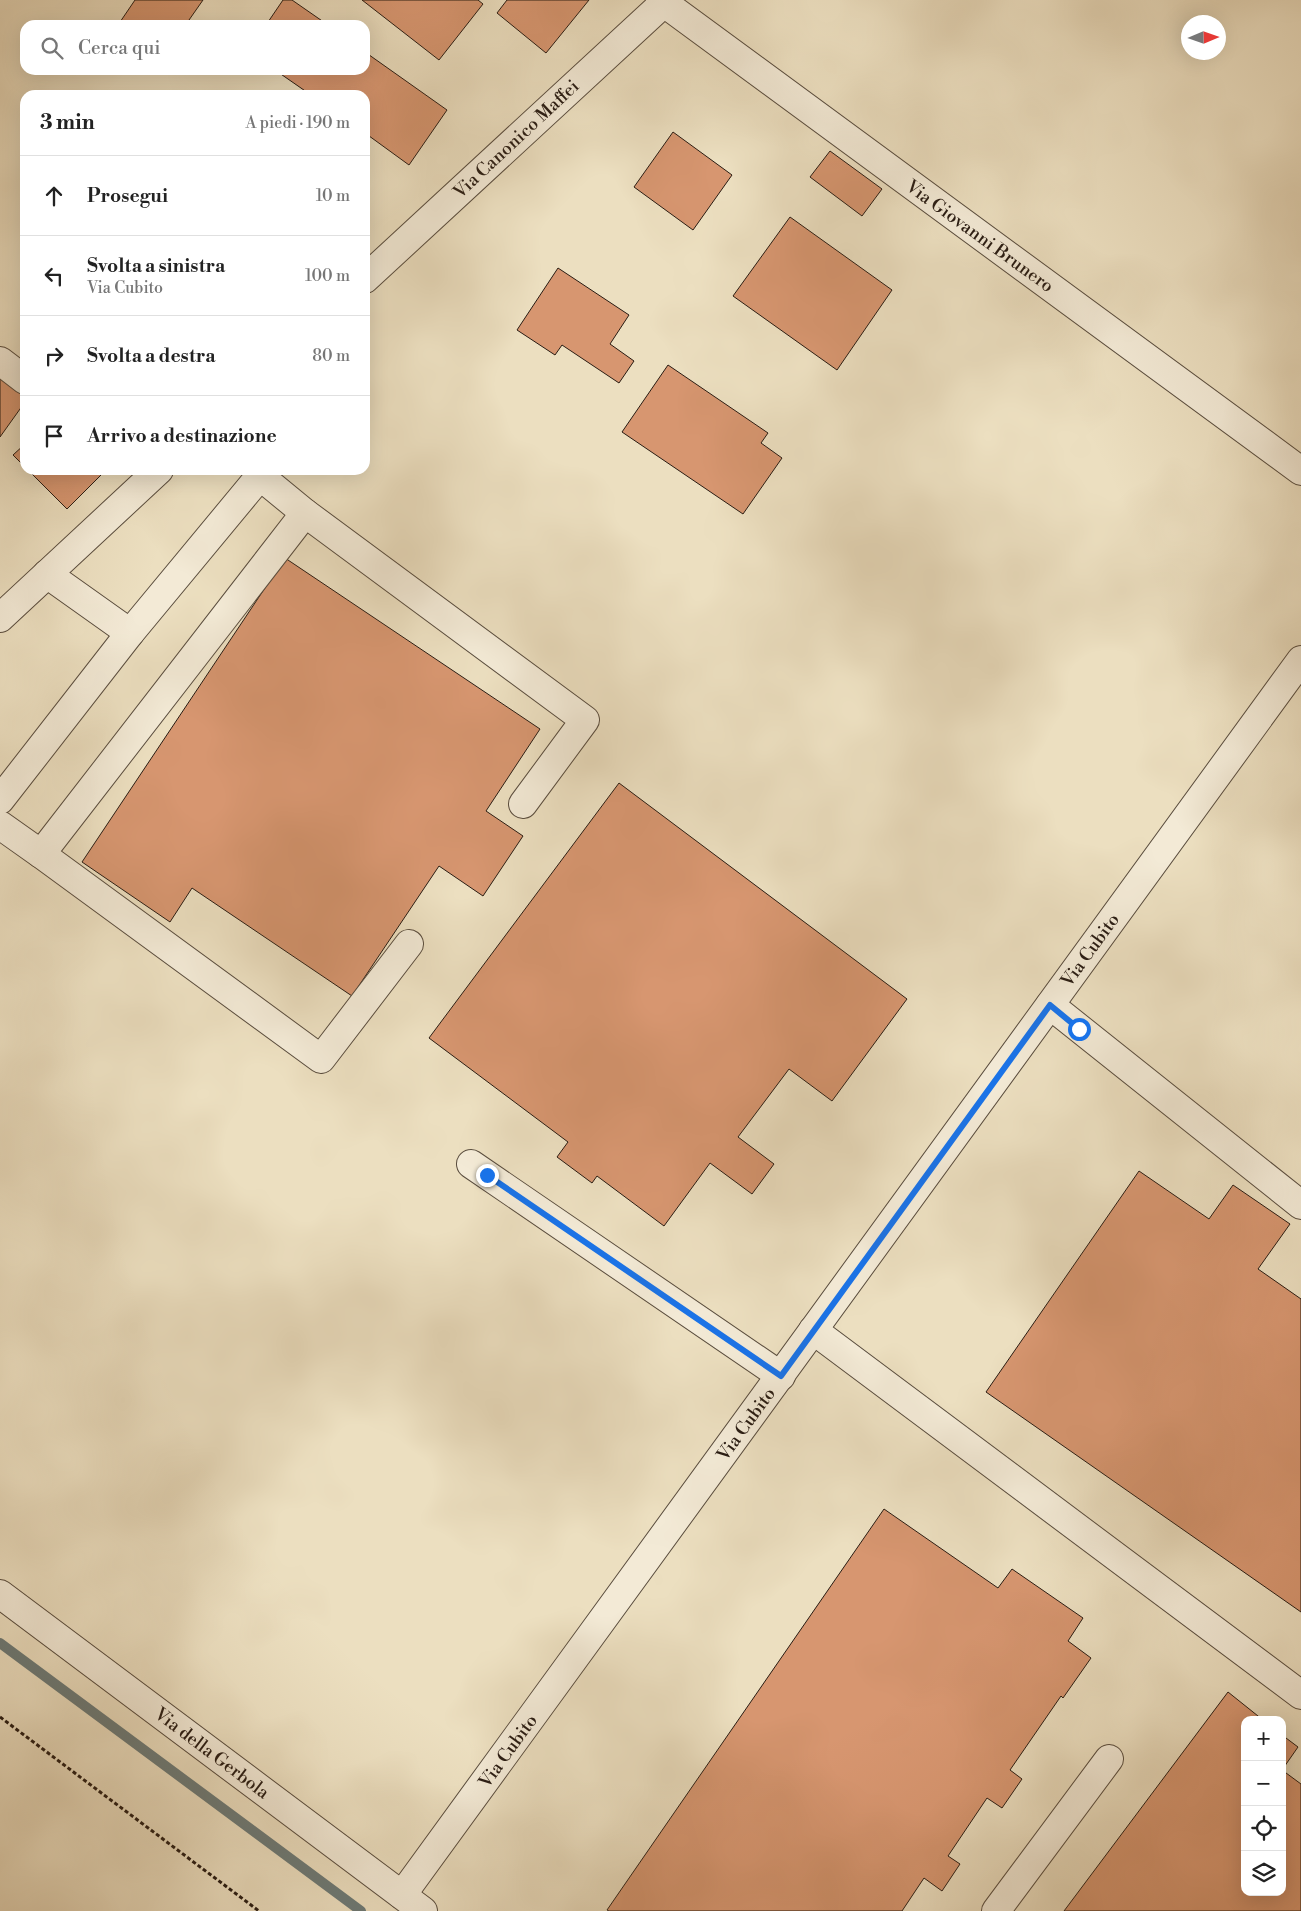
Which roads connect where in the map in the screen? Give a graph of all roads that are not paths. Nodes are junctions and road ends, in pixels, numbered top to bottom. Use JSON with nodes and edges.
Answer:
{"nodes":[{"id":1,"x":663,"y":1,"type":"edge"},
{"id":2,"x":370,"y":274,"type":"edge"},
{"id":3,"x":0,"y":362,"type":"edge"},
{"id":4,"x":20,"y":376,"type":"edge"},
{"id":5,"x":1301,"y":471,"type":"edge"},
{"id":6,"x":150,"y":475,"type":"edge"},
{"id":7,"x":260,"y":475,"type":"edge"},
{"id":8,"x":264,"y":475,"type":"edge"},
{"id":9,"x":305,"y":513,"type":"junction"},
{"id":10,"x":46,"y":574,"type":"junction"},
{"id":11,"x":0,"y":618,"type":"edge"},
{"id":12,"x":130,"y":633,"type":"junction"},
{"id":13,"x":1301,"y":660,"type":"edge"},
{"id":14,"x":0,"y":800,"type":"edge"},
{"id":15,"x":523,"y":804,"type":"dead end"},
{"id":16,"x":0,"y":824,"type":"edge"},
{"id":17,"x":41,"y":854,"type":"junction"},
{"id":18,"x":408,"y":944,"type":"dead end"},
{"id":19,"x":1050,"y":1005,"type":"junction"},
{"id":20,"x":470,"y":1164,"type":"dead end"},
{"id":21,"x":1301,"y":1205,"type":"edge"},
{"id":22,"x":813,"y":1330,"type":"junction"},
{"id":23,"x":781,"y":1376,"type":"junction"},
{"id":24,"x":0,"y":1594,"type":"edge"},
{"id":25,"x":1301,"y":1695,"type":"edge"},
{"id":26,"x":1109,"y":1759,"type":"dead end"},
{"id":27,"x":413,"y":1903,"type":"edge"},
{"id":28,"x":996,"y":1911,"type":"edge"}],
"edges":[{"from":1,"to":2,"type":"street","name":"Via Canonico Maffei"},
{"from":1,"to":5,"type":"street","name":"Via Giovanni Brunero"},
{"from":3,"to":4,"type":"street"},
{"from":6,"to":10,"type":"street"},
{"from":7,"to":12,"type":"street"},
{"from":8,"to":9,"type":"street"},
{"from":9,"to":15,"type":"street"},
{"from":9,"to":17,"type":"street"},
{"from":10,"to":11,"type":"street"},
{"from":10,"to":12,"type":"street"},
{"from":12,"to":14,"type":"street"},
{"from":13,"to":19,"type":"street","name":"Via Cubito"},
{"from":16,"to":17,"type":"street"},
{"from":17,"to":18,"type":"street"},
{"from":19,"to":21,"type":"street"},
{"from":19,"to":22,"type":"street","name":"Via Cubito"},
{"from":20,"to":23,"type":"street"},
{"from":22,"to":23,"type":"street","name":"Via Cubito"},
{"from":22,"to":25,"type":"street"},
{"from":23,"to":27,"type":"street","name":"Via Cubito"},
{"from":24,"to":27,"type":"street","name":"Via della Gerbola"},
{"from":26,"to":28,"type":"street"}]}
